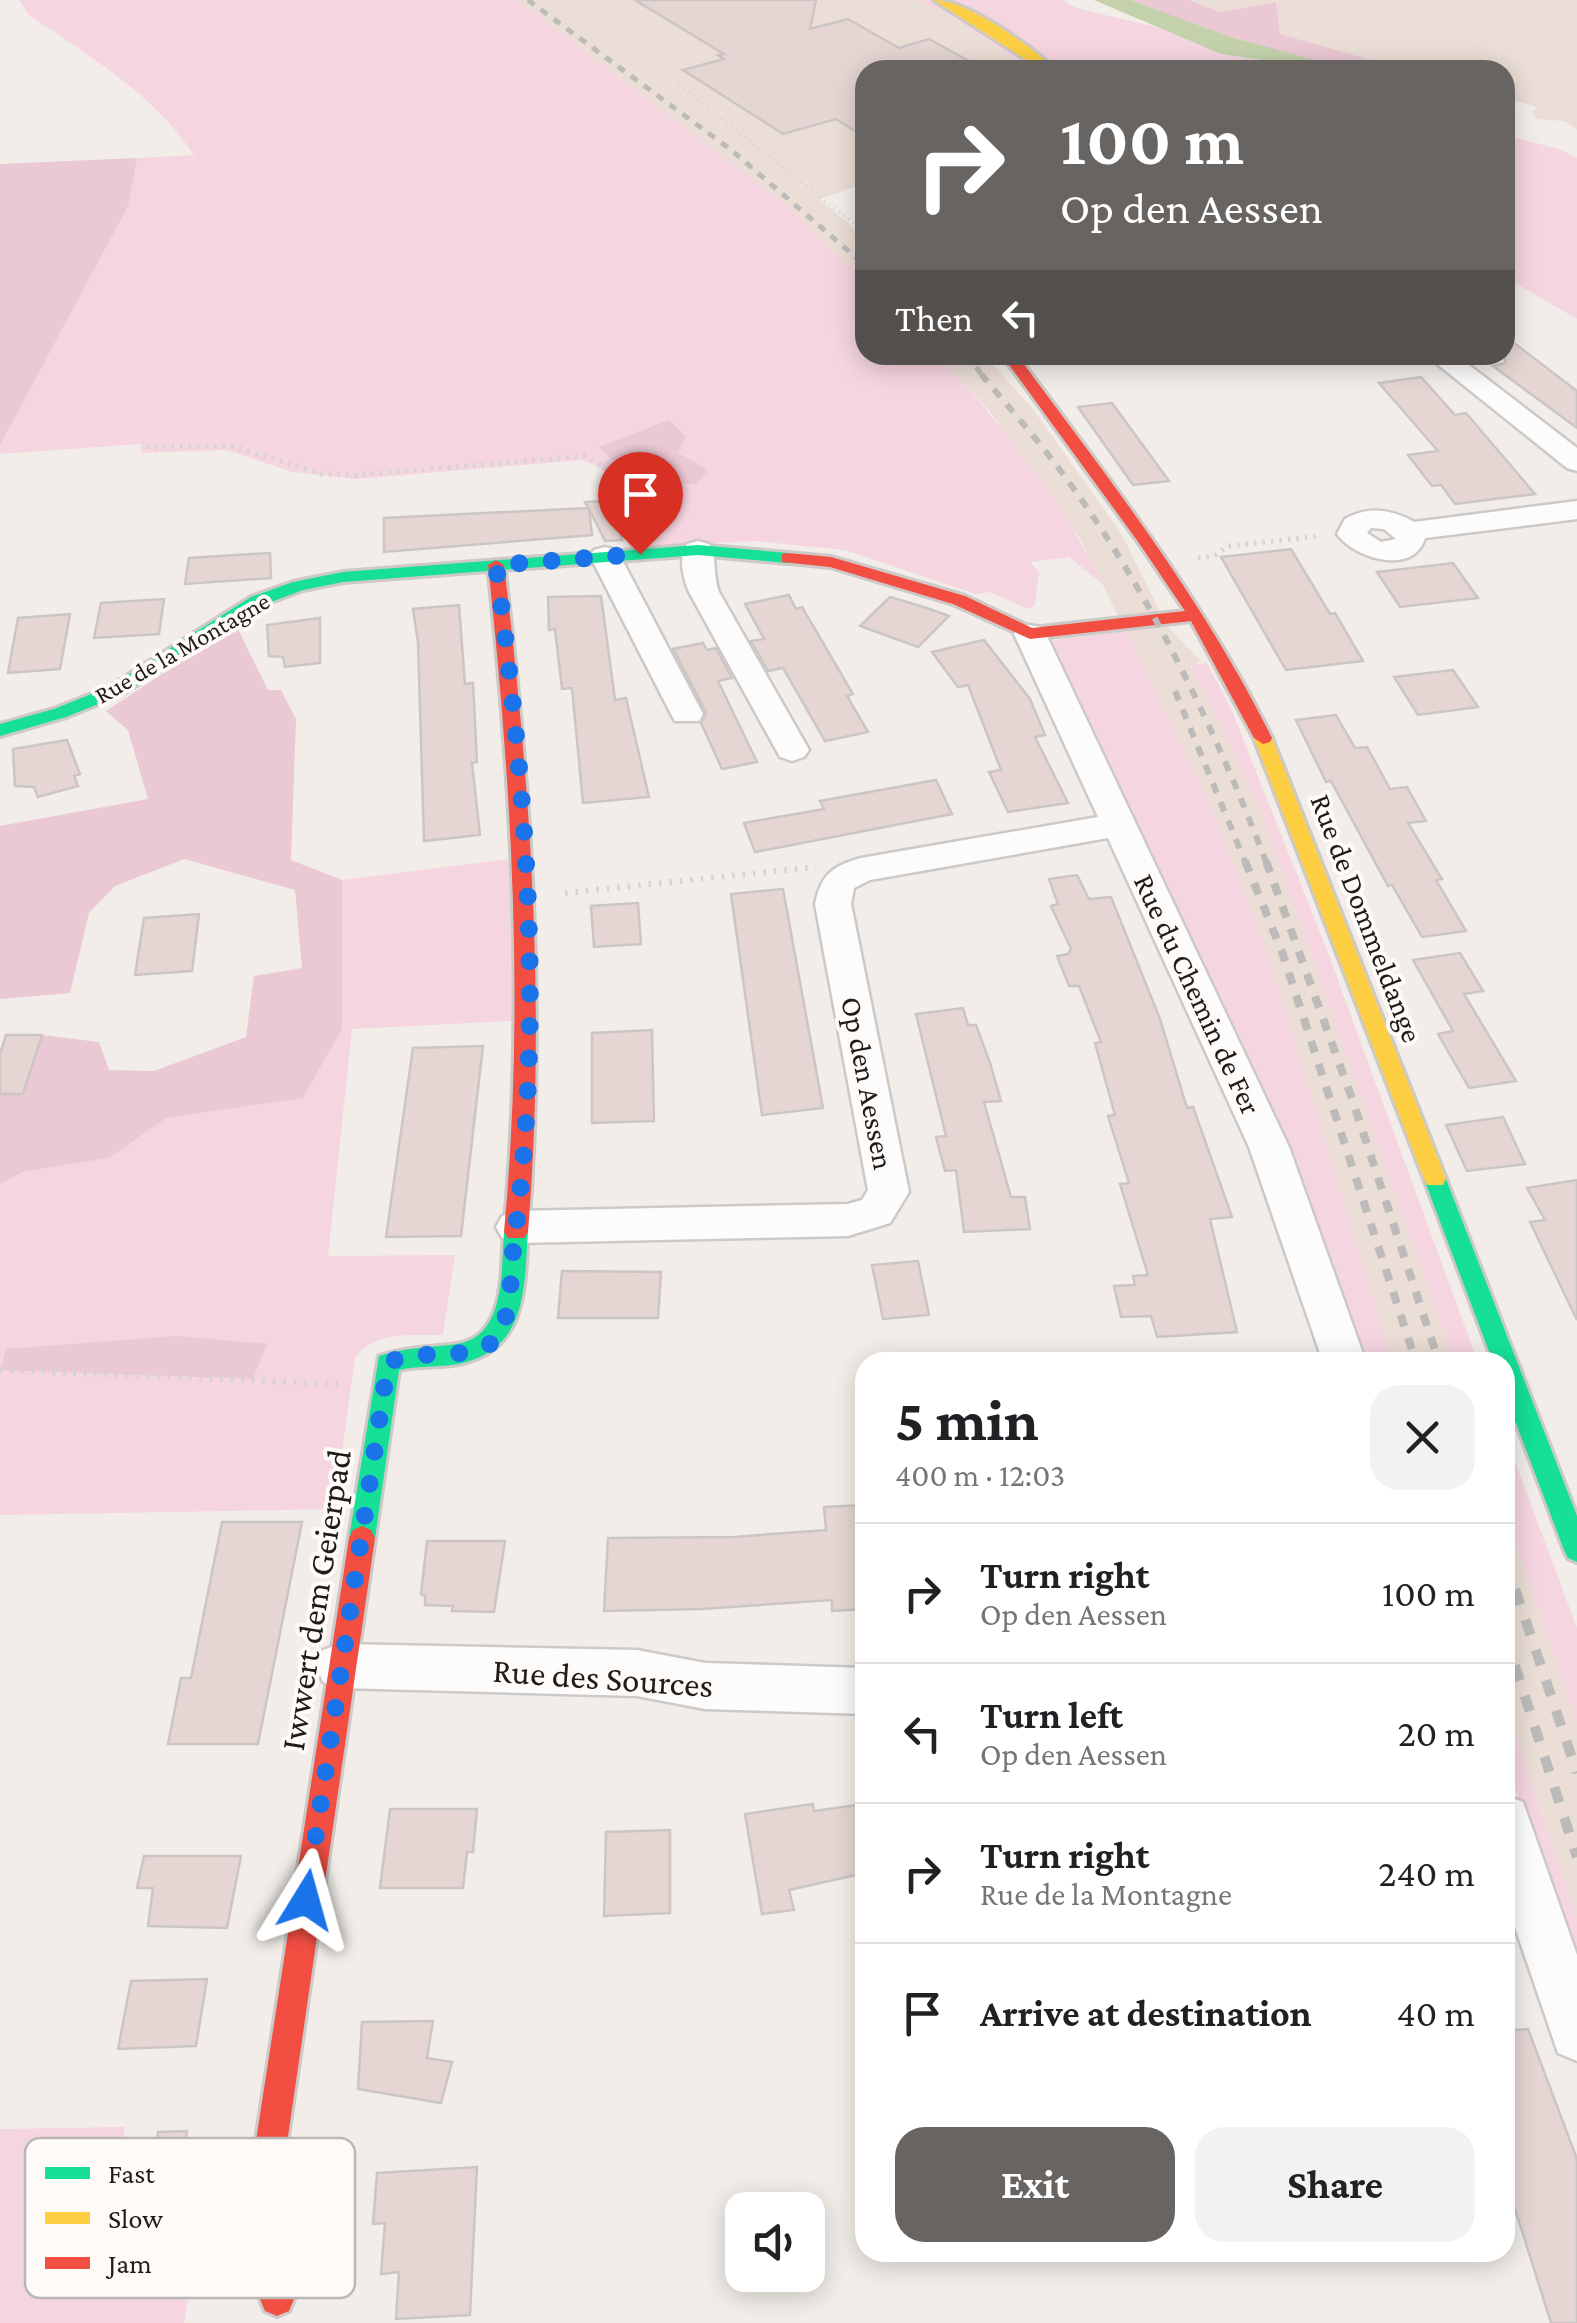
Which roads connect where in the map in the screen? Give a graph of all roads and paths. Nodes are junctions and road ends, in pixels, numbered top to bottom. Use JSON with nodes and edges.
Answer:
{"nodes":[{"id":1,"x":940,"y":0,"type":"edge"},
{"id":2,"x":1036,"y":60,"type":"edge"},
{"id":3,"x":679,"y":85,"type":"dead end"},
{"id":4,"x":855,"y":224,"type":"edge"},
{"id":5,"x":1016,"y":365,"type":"edge"},
{"id":6,"x":1452,"y":365,"type":"edge"},
{"id":7,"x":146,"y":448,"type":"dead end"},
{"id":8,"x":1577,"y":462,"type":"edge"},
{"id":9,"x":1577,"y":510,"type":"edge"},
{"id":10,"x":1409,"y":530,"type":"dead end"},
{"id":11,"x":1324,"y":535,"type":"dead end"},
{"id":12,"x":698,"y":550,"type":"junction"},
{"id":13,"x":640,"y":554,"type":"junction"},
{"id":14,"x":605,"y":556,"type":"junction"},
{"id":15,"x":1195,"y":558,"type":"dead end"},
{"id":16,"x":496,"y":565,"type":"junction"},
{"id":17,"x":1196,"y":615,"type":"junction"},
{"id":18,"x":1030,"y":634,"type":"junction"},
{"id":19,"x":688,"y":714,"type":"dead end"},
{"id":20,"x":0,"y":730,"type":"edge"},
{"id":21,"x":792,"y":750,"type":"dead end"},
{"id":22,"x":1120,"y":824,"type":"junction"},
{"id":23,"x":838,"y":882,"type":"junction"},
{"id":24,"x":530,"y":896,"type":"junction"},
{"id":25,"x":517,"y":1226,"type":"junction"},
{"id":26,"x":1341,"y":1352,"type":"edge"},
{"id":27,"x":1501,"y":1352,"type":"edge"},
{"id":28,"x":0,"y":1370,"type":"edge"},
{"id":29,"x":384,"y":1386,"type":"junction"},
{"id":30,"x":1515,"y":1388,"type":"edge"},
{"id":31,"x":1577,"y":1550,"type":"edge"},
{"id":32,"x":340,"y":1666,"type":"junction"},
{"id":33,"x":855,"y":1691,"type":"edge"},
{"id":34,"x":1515,"y":1850,"type":"edge"},
{"id":35,"x":1577,"y":2034,"type":"edge"},
{"id":36,"x":272,"y":2138,"type":"edge"}],
"edges":[{"from":1,"to":2,"type":"street"},
{"from":3,"to":4,"type":"path"},
{"from":5,"to":17,"type":"street","name":"Rue de Dommeldange"},
{"from":6,"to":8,"type":"street"},
{"from":7,"to":13,"type":"path"},
{"from":9,"to":10,"type":"street"},
{"from":11,"to":15,"type":"path"},
{"from":12,"to":13,"type":"street","name":"Rue de la Montagne"},
{"from":12,"to":18,"type":"street","name":"Rue de la Montagne"},
{"from":12,"to":21,"type":"street"},
{"from":13,"to":14,"type":"street","name":"Rue de la Montagne"},
{"from":14,"to":16,"type":"street","name":"Rue de la Montagne"},
{"from":14,"to":19,"type":"street"},
{"from":16,"to":20,"type":"street","name":"Rue de la Montagne"},
{"from":16,"to":24,"type":"street"},
{"from":17,"to":18,"type":"street"},
{"from":17,"to":27,"type":"street","name":"Rue de Dommeldange"},
{"from":18,"to":22,"type":"street","name":"Rue du Chemin de Fer"},
{"from":22,"to":23,"type":"street"},
{"from":22,"to":26,"type":"street","name":"Rue du Chemin de Fer"},
{"from":23,"to":24,"type":"path"},
{"from":23,"to":25,"type":"street","name":"Op den Aessen"},
{"from":24,"to":25,"type":"street"},
{"from":25,"to":29,"type":"street"},
{"from":28,"to":29,"type":"path"},
{"from":29,"to":32,"type":"street","name":"Iwwert dem Geierpad"},
{"from":30,"to":31,"type":"street","name":"Rue de Dommeldange"},
{"from":32,"to":33,"type":"street","name":"Rue des Sources"},
{"from":32,"to":36,"type":"street","name":"Iwwert dem Geierpad"},
{"from":34,"to":35,"type":"street"}]}
